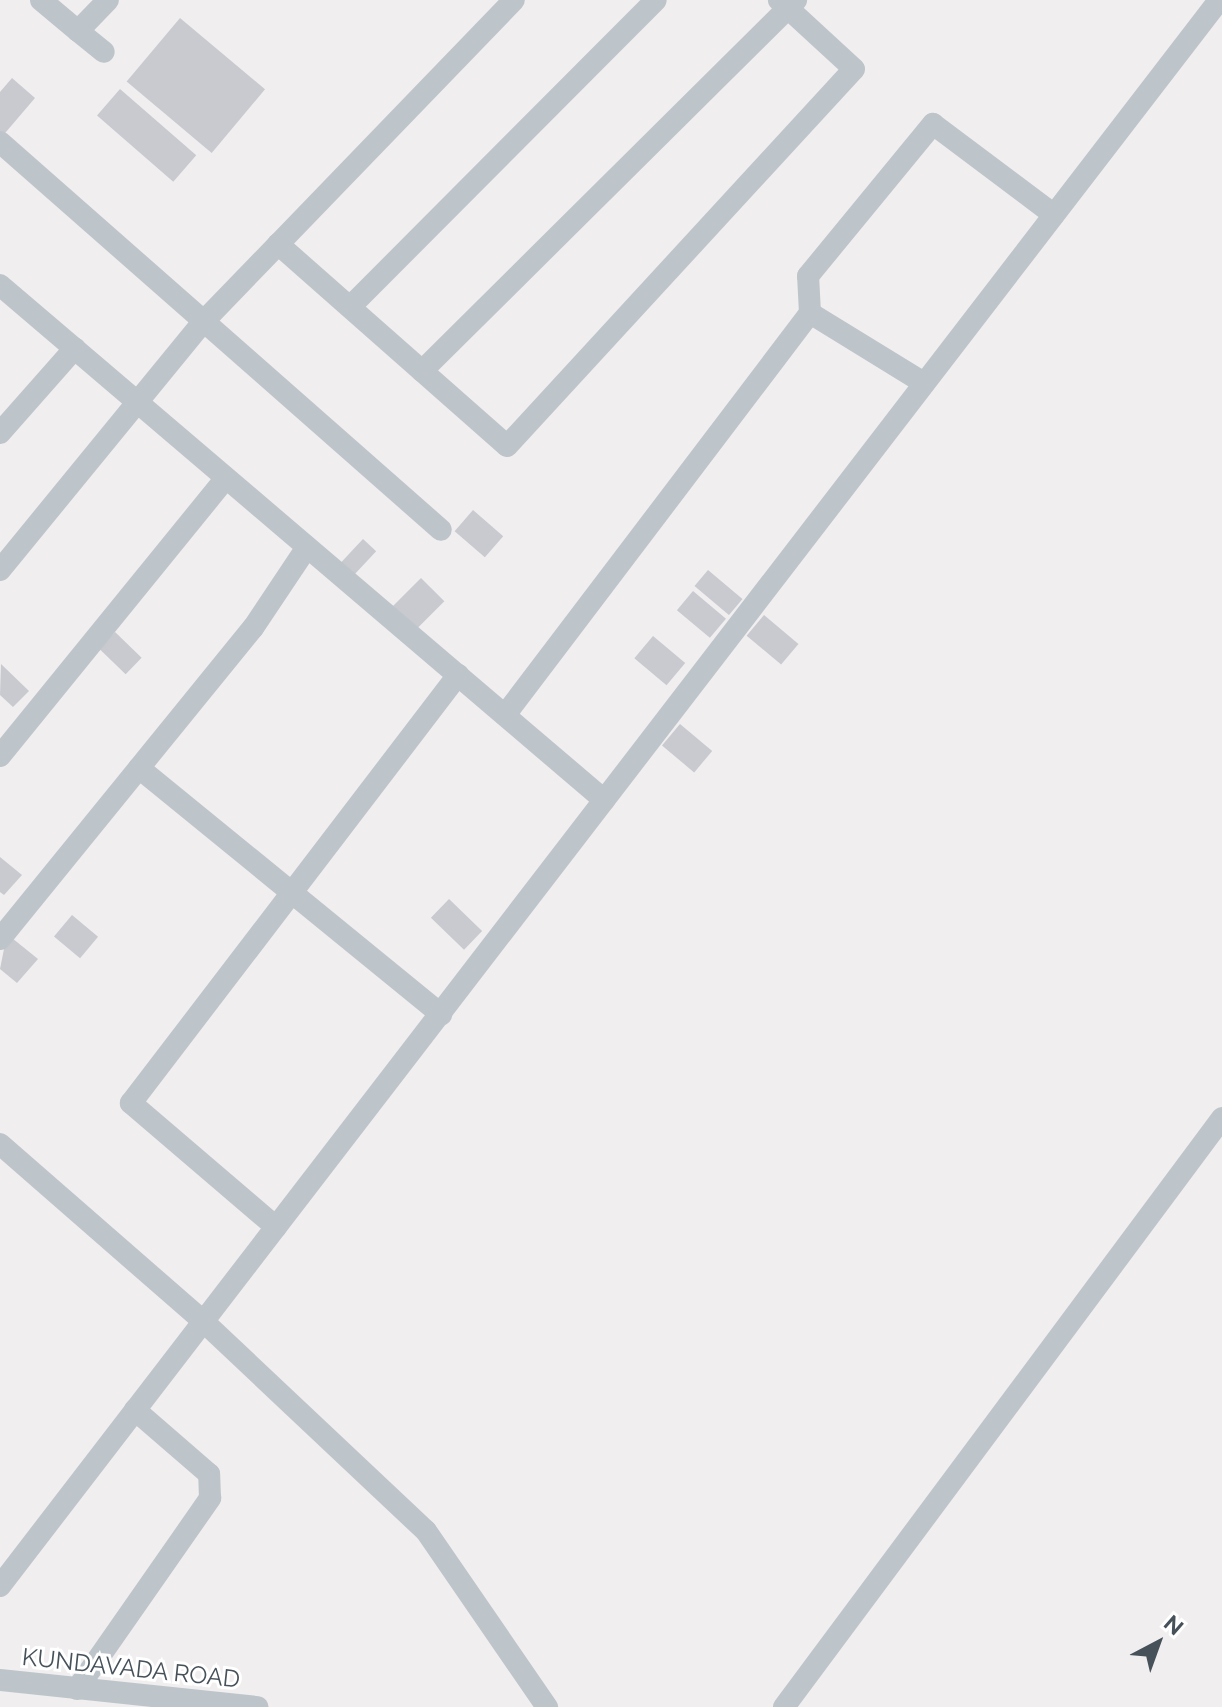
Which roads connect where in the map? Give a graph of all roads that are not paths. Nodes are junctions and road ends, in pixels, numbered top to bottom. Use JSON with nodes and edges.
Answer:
{"nodes":[{"id":1,"x":41,"y":0,"type":"edge"},
{"id":2,"x":108,"y":0,"type":"edge"},
{"id":3,"x":514,"y":0,"type":"edge"},
{"id":4,"x":656,"y":0,"type":"edge"},
{"id":5,"x":1219,"y":0,"type":"edge"},
{"id":6,"x":788,"y":3,"type":"edge"},
{"id":7,"x":78,"y":31,"type":"junction"},
{"id":8,"x":104,"y":52,"type":"dead end"},
{"id":9,"x":0,"y":142,"type":"edge"},
{"id":10,"x":1054,"y":215,"type":"junction"},
{"id":11,"x":278,"y":244,"type":"junction"},
{"id":12,"x":0,"y":285,"type":"edge"},
{"id":13,"x":350,"y":307,"type":"junction"},
{"id":14,"x":810,"y":313,"type":"junction"},
{"id":15,"x":204,"y":321,"type":"junction"},
{"id":16,"x":75,"y":348,"type":"junction"},
{"id":17,"x":422,"y":371,"type":"junction"},
{"id":18,"x":924,"y":383,"type":"junction"},
{"id":19,"x":132,"y":403,"type":"junction"},
{"id":20,"x":0,"y":433,"type":"edge"},
{"id":21,"x":226,"y":478,"type":"junction"},
{"id":22,"x":441,"y":530,"type":"dead end"},
{"id":23,"x":307,"y":547,"type":"junction"},
{"id":24,"x":0,"y":570,"type":"edge"},
{"id":25,"x":458,"y":675,"type":"junction"},
{"id":26,"x":505,"y":715,"type":"junction"},
{"id":27,"x":0,"y":756,"type":"edge"},
{"id":28,"x":139,"y":768,"type":"junction"},
{"id":29,"x":604,"y":800,"type":"junction"},
{"id":30,"x":291,"y":891,"type":"junction"},
{"id":31,"x":0,"y":939,"type":"edge"},
{"id":32,"x":441,"y":1014,"type":"junction"},
{"id":33,"x":1222,"y":1118,"type":"edge"},
{"id":34,"x":0,"y":1144,"type":"edge"},
{"id":35,"x":276,"y":1227,"type":"junction"},
{"id":36,"x":203,"y":1321,"type":"junction"},
{"id":37,"x":135,"y":1410,"type":"junction"},
{"id":38,"x":0,"y":1586,"type":"edge"},
{"id":39,"x":0,"y":1680,"type":"edge"},
{"id":40,"x":77,"y":1689,"type":"junction"},
{"id":41,"x":131,"y":1701,"type":"edge"},
{"id":42,"x":258,"y":1707,"type":"edge"},
{"id":43,"x":547,"y":1707,"type":"edge"},
{"id":44,"x":784,"y":1707,"type":"edge"}],
"edges":[{"from":1,"to":7,"type":"street"},
{"from":2,"to":7,"type":"street"},
{"from":3,"to":11,"type":"street"},
{"from":4,"to":13,"type":"street"},
{"from":5,"to":10,"type":"street"},
{"from":6,"to":17,"type":"street"},
{"from":6,"to":17,"type":"street"},
{"from":7,"to":8,"type":"street"},
{"from":9,"to":15,"type":"street"},
{"from":10,"to":14,"type":"street"},
{"from":10,"to":18,"type":"street"},
{"from":11,"to":13,"type":"street"},
{"from":11,"to":15,"type":"street"},
{"from":12,"to":16,"type":"street"},
{"from":13,"to":17,"type":"street"},
{"from":14,"to":18,"type":"street"},
{"from":14,"to":26,"type":"street"},
{"from":15,"to":19,"type":"street"},
{"from":15,"to":22,"type":"street"},
{"from":16,"to":19,"type":"street"},
{"from":16,"to":20,"type":"street"},
{"from":18,"to":29,"type":"street"},
{"from":19,"to":21,"type":"street"},
{"from":19,"to":24,"type":"street"},
{"from":21,"to":23,"type":"street"},
{"from":21,"to":27,"type":"street"},
{"from":23,"to":25,"type":"street"},
{"from":23,"to":28,"type":"street"},
{"from":25,"to":26,"type":"street"},
{"from":25,"to":30,"type":"street"},
{"from":26,"to":29,"type":"street"},
{"from":28,"to":30,"type":"street"},
{"from":28,"to":31,"type":"street"},
{"from":29,"to":32,"type":"street"},
{"from":30,"to":32,"type":"street"},
{"from":30,"to":35,"type":"street"},
{"from":32,"to":35,"type":"street"},
{"from":33,"to":44,"type":"street"},
{"from":34,"to":36,"type":"street"},
{"from":35,"to":36,"type":"street"},
{"from":36,"to":37,"type":"street"},
{"from":36,"to":43,"type":"street"},
{"from":37,"to":38,"type":"street"},
{"from":37,"to":40,"type":"street"},
{"from":39,"to":40,"type":"street","name":"KUNDAVADA ROAD"},
{"from":40,"to":41,"type":"street","name":"KUNDAVADA ROAD"},
{"from":41,"to":42,"type":"street","name":"KUNDAVADA ROAD"}]}
